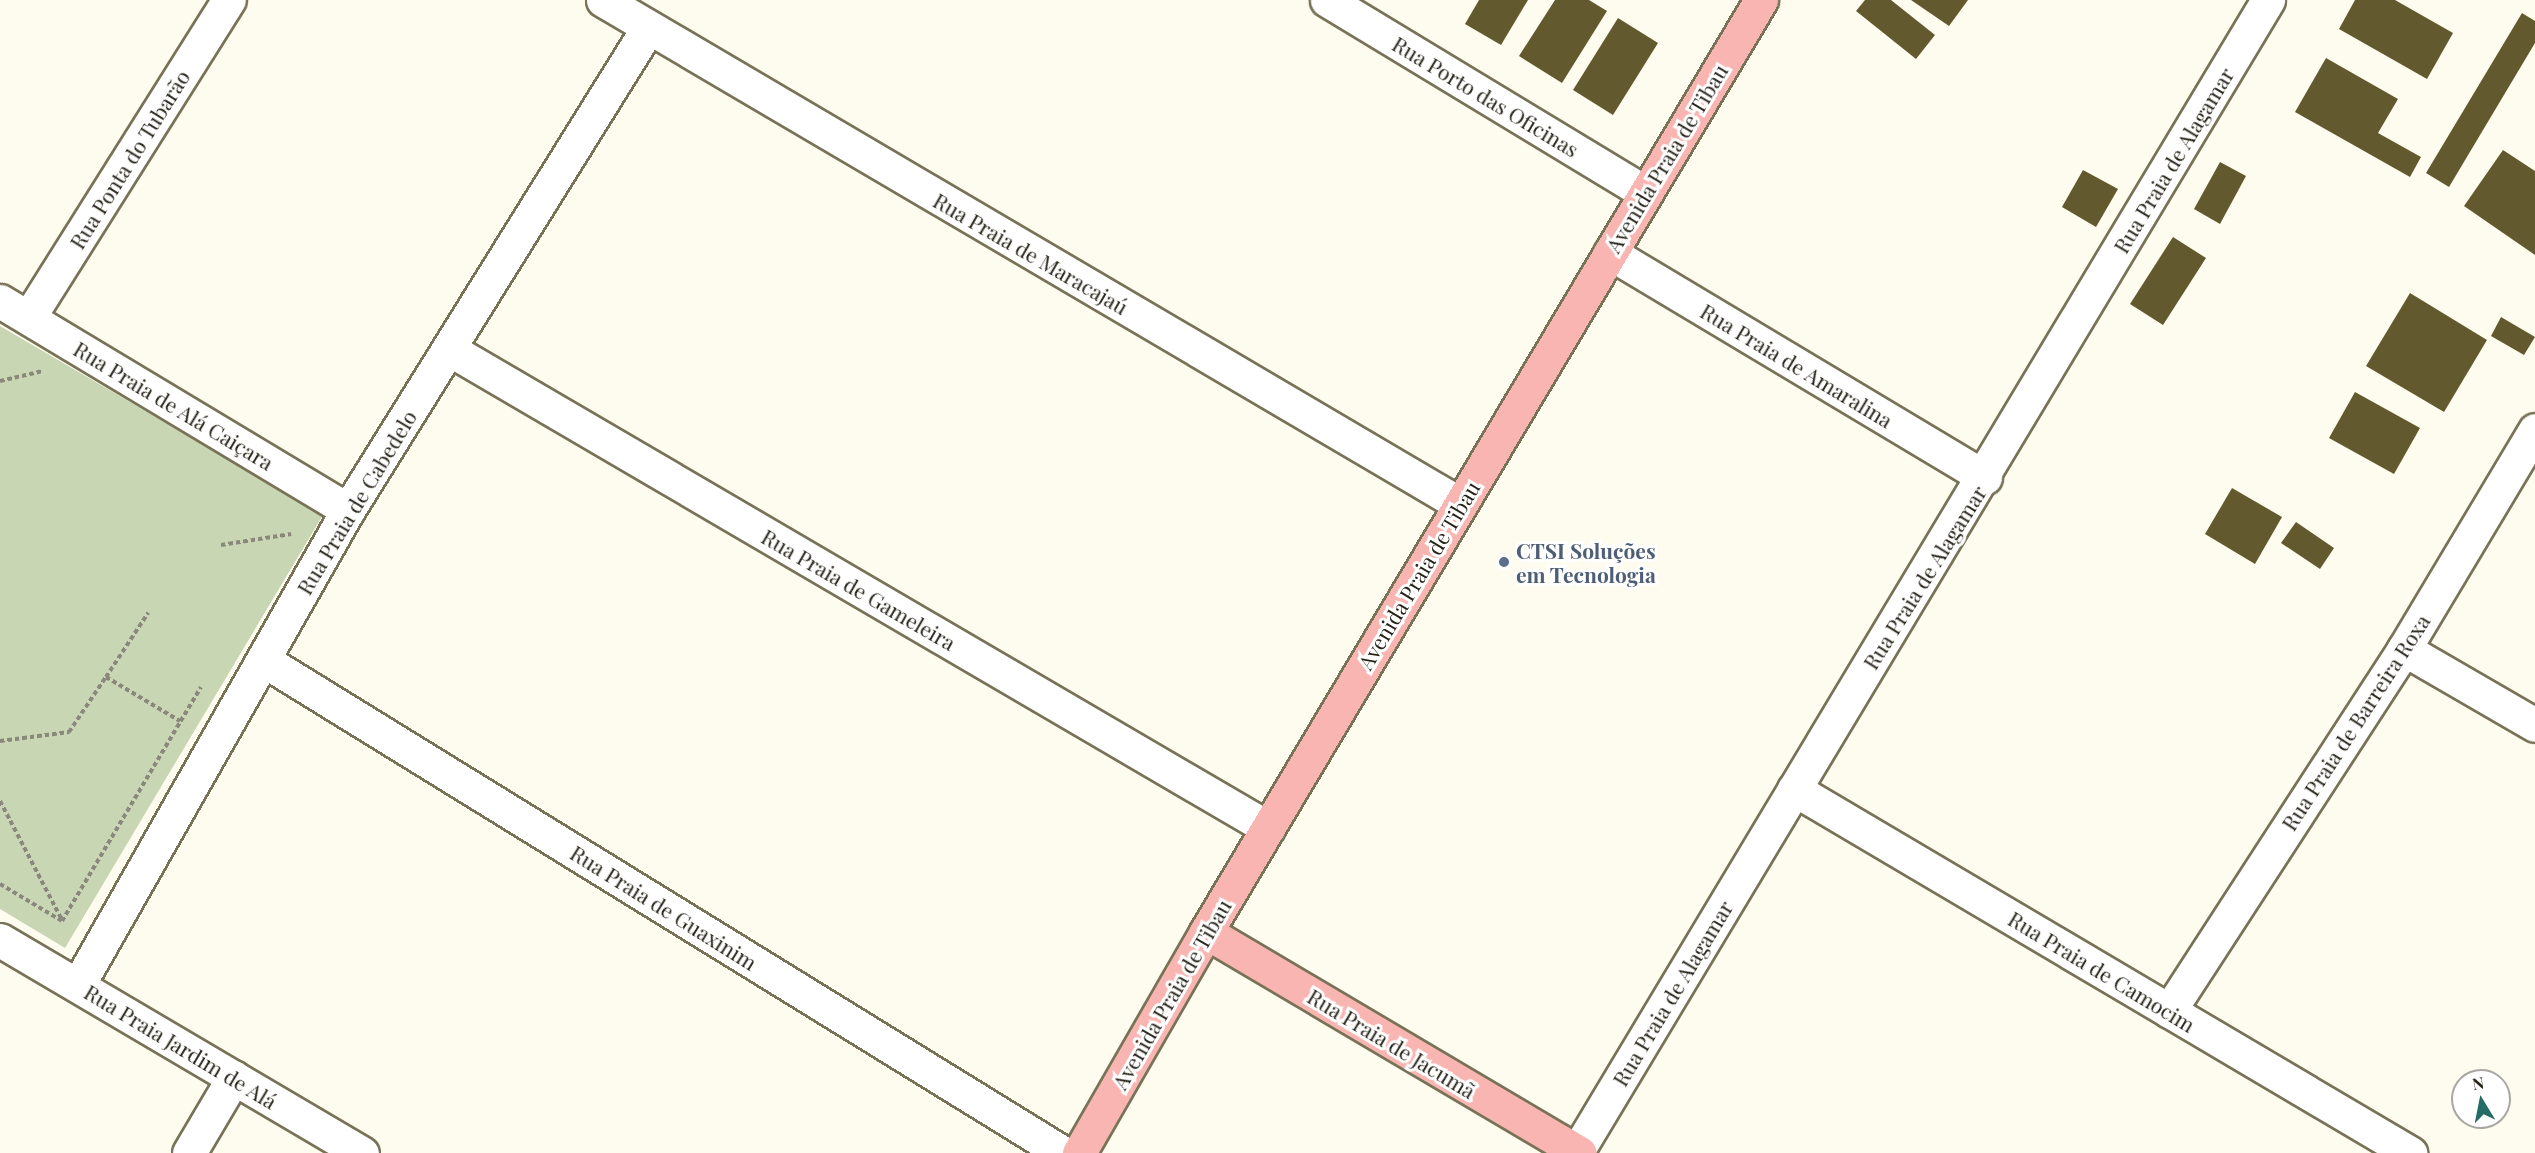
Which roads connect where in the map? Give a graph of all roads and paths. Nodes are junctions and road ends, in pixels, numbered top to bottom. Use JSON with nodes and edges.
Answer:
{"nodes":[{"id":1,"x":229,"y":0,"type":"edge"},
{"id":2,"x":603,"y":0,"type":"edge"},
{"id":3,"x":1327,"y":0,"type":"edge"},
{"id":4,"x":1761,"y":0,"type":"edge"},
{"id":5,"x":2268,"y":0,"type":"edge"},
{"id":6,"x":648,"y":28,"type":"junction"},
{"id":7,"x":1644,"y":192,"type":"junction"},
{"id":8,"x":1610,"y":253,"type":"junction"},
{"id":9,"x":0,"y":301,"type":"edge"},
{"id":10,"x":28,"y":317,"type":"junction"},
{"id":11,"x":449,"y":349,"type":"junction"},
{"id":12,"x":50,"y":369,"type":"dead end"},
{"id":13,"x":0,"y":381,"type":"edge"},
{"id":14,"x":2535,"y":430,"type":"edge"},
{"id":15,"x":1985,"y":477,"type":"junction"},
{"id":16,"x":1460,"y":504,"type":"junction"},
{"id":17,"x":348,"y":510,"type":"junction"},
{"id":18,"x":297,"y":525,"type":"dead end"},
{"id":19,"x":292,"y":534,"type":"junction"},
{"id":20,"x":286,"y":544,"type":"dead end"},
{"id":21,"x":220,"y":545,"type":"dead end"},
{"id":22,"x":326,"y":550,"type":"junction"},
{"id":23,"x":148,"y":613,"type":"dead end"},
{"id":24,"x":2404,"y":649,"type":"junction"},
{"id":25,"x":265,"y":661,"type":"junction"},
{"id":26,"x":106,"y":677,"type":"junction"},
{"id":27,"x":204,"y":682,"type":"dead end"},
{"id":28,"x":180,"y":722,"type":"junction"},
{"id":29,"x":2535,"y":725,"type":"edge"},
{"id":30,"x":0,"y":741,"type":"edge"},
{"id":31,"x":1794,"y":789,"type":"junction"},
{"id":32,"x":0,"y":801,"type":"edge"},
{"id":33,"x":1268,"y":828,"type":"junction"},
{"id":34,"x":0,"y":884,"type":"edge"},
{"id":35,"x":62,"y":921,"type":"junction"},
{"id":36,"x":1206,"y":932,"type":"junction"},
{"id":37,"x":0,"y":940,"type":"edge"},
{"id":38,"x":78,"y":985,"type":"junction"},
{"id":39,"x":2169,"y":1011,"type":"junction"},
{"id":40,"x":234,"y":1077,"type":"junction"},
{"id":41,"x":189,"y":1153,"type":"edge"},
{"id":42,"x":362,"y":1153,"type":"edge"},
{"id":43,"x":1063,"y":1153,"type":"edge"},
{"id":44,"x":1079,"y":1153,"type":"edge"},
{"id":45,"x":1577,"y":1153,"type":"edge"},
{"id":46,"x":2410,"y":1153,"type":"edge"}],
"edges":[{"from":1,"to":10,"type":"street","name":"Rua Ponta do Tubarão"},
{"from":2,"to":6,"type":"street","name":"Rua Praia de Maracajaú"},
{"from":3,"to":7,"type":"street","name":"Rua Porto das Oficinas"},
{"from":4,"to":7,"type":"main road","name":"Avenida Praia de Tibau"},
{"from":5,"to":15,"type":"street","name":"Rua Praia de Alagamar"},
{"from":6,"to":11,"type":"street","name":"Rua Praia de Cabedelo"},
{"from":6,"to":16,"type":"street","name":"Rua Praia de Maracajaú"},
{"from":7,"to":8,"type":"main road","name":"Avenida Praia de Tibau"},
{"from":8,"to":15,"type":"street","name":"Rua Praia de Amaralina"},
{"from":8,"to":16,"type":"main road","name":"Avenida Praia de Tibau"},
{"from":9,"to":10,"type":"street","name":"Rua Praia de Alá Caiçara"},
{"from":10,"to":17,"type":"street","name":"Rua Praia de Alá Caiçara"},
{"from":11,"to":17,"type":"street","name":"Rua Praia de Cabedelo"},
{"from":11,"to":33,"type":"street","name":"Rua Praia de Gameleira"},
{"from":12,"to":13,"type":"path"},
{"from":14,"to":24,"type":"street","name":"Rua Praia de Barreira Roxa"},
{"from":15,"to":31,"type":"street","name":"Rua Praia de Alagamar"},
{"from":16,"to":33,"type":"main road","name":"Avenida Praia de Tibau"},
{"from":17,"to":22,"type":"street","name":"Rua Praia de Cabedelo"},
{"from":18,"to":19,"type":"path"},
{"from":19,"to":20,"type":"path"},
{"from":19,"to":21,"type":"path"},
{"from":19,"to":22,"type":"path"},
{"from":22,"to":25,"type":"street","name":"Rua Praia de Cabedelo"},
{"from":23,"to":26,"type":"path"},
{"from":24,"to":29,"type":"street"},
{"from":24,"to":39,"type":"street","name":"Rua Praia de Barreira Roxa"},
{"from":25,"to":38,"type":"street","name":"Rua Praia de Cabedelo"},
{"from":25,"to":43,"type":"street","name":"Rua Praia de Guaxinim"},
{"from":26,"to":28,"type":"path"},
{"from":26,"to":30,"type":"path"},
{"from":27,"to":28,"type":"path"},
{"from":28,"to":35,"type":"path"},
{"from":31,"to":39,"type":"street","name":"Rua Praia de Camocim"},
{"from":31,"to":45,"type":"street","name":"Rua Praia de Alagamar"},
{"from":32,"to":35,"type":"path"},
{"from":33,"to":36,"type":"main road","name":"Avenida Praia de Tibau"},
{"from":34,"to":35,"type":"path"},
{"from":36,"to":44,"type":"main road","name":"Avenida Praia de Tibau"},
{"from":36,"to":45,"type":"main road","name":"Rua Praia de Jacumã"},
{"from":37,"to":38,"type":"street","name":"Rua Praia Jardim de Alá"},
{"from":38,"to":40,"type":"street","name":"Rua Praia Jardim de Alá"},
{"from":39,"to":46,"type":"street","name":"Rua Praia de Camocim"},
{"from":40,"to":41,"type":"street"},
{"from":40,"to":42,"type":"street","name":"Rua Praia Jardim de Alá"}]}
